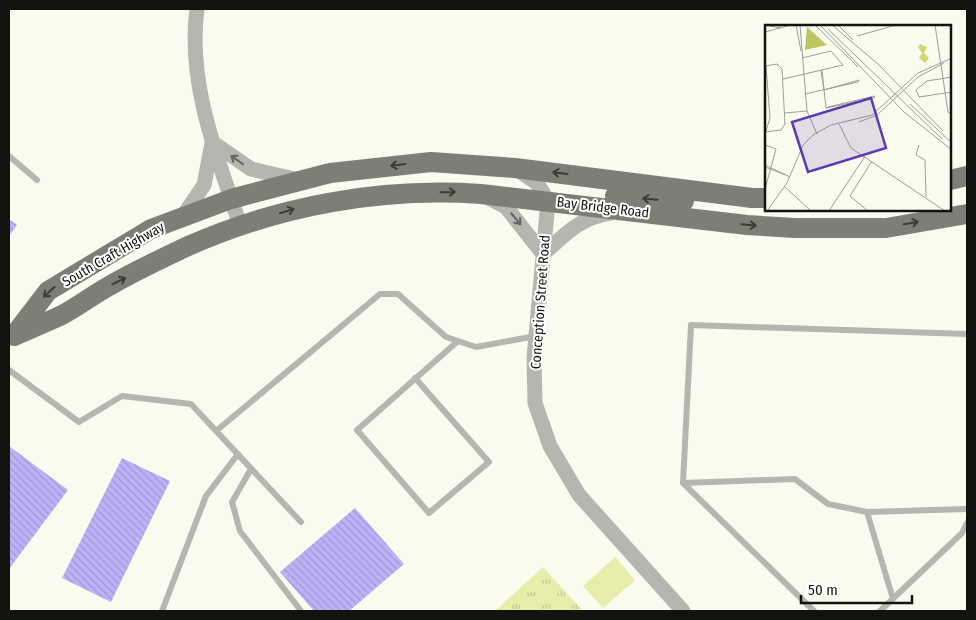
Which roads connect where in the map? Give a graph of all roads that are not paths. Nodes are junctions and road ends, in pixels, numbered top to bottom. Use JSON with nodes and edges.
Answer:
{"nodes":[{"id":1,"x":197,"y":9,"type":"edge"},
{"id":2,"x":212,"y":142,"type":"junction"},
{"id":3,"x":9,"y":156,"type":"edge"},
{"id":4,"x":515,"y":168,"type":"junction"},
{"id":5,"x":967,"y":176,"type":"edge"},
{"id":6,"x":37,"y":180,"type":"dead end"},
{"id":7,"x":299,"y":180,"type":"junction"},
{"id":8,"x":951,"y":180,"type":"edge"},
{"id":9,"x":715,"y":193,"type":"junction"},
{"id":10,"x":481,"y":194,"type":"junction"},
{"id":11,"x":765,"y":198,"type":"edge"},
{"id":12,"x":231,"y":199,"type":"junction"},
{"id":13,"x":548,"y":201,"type":"junction"},
{"id":14,"x":628,"y":211,"type":"junction"},
{"id":15,"x":967,"y":214,"type":"edge"},
{"id":16,"x":183,"y":216,"type":"junction"},
{"id":17,"x":240,"y":225,"type":"junction"},
{"id":18,"x":543,"y":254,"type":"junction"},
{"id":19,"x":967,"y":334,"type":"edge"},
{"id":20,"x":536,"y":336,"type":"junction"},
{"id":21,"x":11,"y":338,"type":"edge"},
{"id":22,"x":458,"y":341,"type":"junction"},
{"id":23,"x":9,"y":370,"type":"edge"},
{"id":24,"x":415,"y":378,"type":"junction"},
{"id":25,"x":216,"y":431,"type":"junction"},
{"id":26,"x":238,"y":454,"type":"junction"},
{"id":27,"x":251,"y":469,"type":"junction"},
{"id":28,"x":683,"y":483,"type":"junction"},
{"id":29,"x":967,"y":509,"type":"edge"},
{"id":30,"x":867,"y":512,"type":"junction"},
{"id":31,"x":301,"y":522,"type":"dead end"},
{"id":32,"x":967,"y":523,"type":"edge"},
{"id":33,"x":892,"y":599,"type":"junction"},
{"id":34,"x":162,"y":611,"type":"edge"},
{"id":35,"x":301,"y":611,"type":"edge"},
{"id":36,"x":683,"y":611,"type":"edge"},
{"id":37,"x":814,"y":611,"type":"edge"},
{"id":38,"x":880,"y":611,"type":"edge"}],
"edges":[{"from":1,"to":2,"type":"street"},
{"from":7,"to":2,"type":"street","one_way":true},
{"from":2,"to":12,"type":"street"},
{"from":2,"to":16,"type":"street"},
{"from":3,"to":6,"type":"lane"},
{"from":4,"to":7,"type":"main road","name":"Bay Bridge Road","one_way":true},
{"from":9,"to":4,"type":"main road","name":"Bay Bridge Road","one_way":true},
{"from":4,"to":13,"type":"street"},
{"from":5,"to":8,"type":"main road"},
{"from":7,"to":12,"type":"main road","name":"Bay Bridge Road"},
{"from":9,"to":11,"type":"main road","name":"Bay Bridge Road"},
{"from":9,"to":13,"type":"main road","one_way":true},
{"from":10,"to":13,"type":"main road","name":"Bay Bridge Road"},
{"from":17,"to":10,"type":"main road","name":"Bay Bridge Road","one_way":true},
{"from":10,"to":18,"type":"street","one_way":true},
{"from":12,"to":16,"type":"main road","name":"South Craft Highway"},
{"from":12,"to":17,"type":"street"},
{"from":13,"to":14,"type":"main road","name":"Bay Bridge Road"},
{"from":13,"to":18,"type":"street","name":"Conception Street Road"},
{"from":14,"to":15,"type":"main road","name":"Bay Bridge Road","one_way":true},
{"from":14,"to":18,"type":"street"},
{"from":16,"to":21,"type":"main road","name":"South Craft Highway","one_way":true},
{"from":21,"to":17,"type":"main road","name":"South Craft Highway","one_way":true},
{"from":18,"to":20,"type":"street","name":"Conception Street Road"},
{"from":19,"to":28,"type":"lane"},
{"from":20,"to":22,"type":"lane"},
{"from":20,"to":36,"type":"street","name":"Conception Street Road"},
{"from":22,"to":24,"type":"lane"},
{"from":22,"to":25,"type":"lane"},
{"from":23,"to":25,"type":"lane"},
{"from":24,"to":24,"type":"lane"},
{"from":25,"to":26,"type":"lane"},
{"from":26,"to":27,"type":"lane"},
{"from":26,"to":34,"type":"lane"},
{"from":27,"to":31,"type":"lane"},
{"from":27,"to":35,"type":"lane"},
{"from":28,"to":30,"type":"lane"},
{"from":28,"to":37,"type":"lane"},
{"from":29,"to":30,"type":"lane"},
{"from":30,"to":33,"type":"lane"},
{"from":32,"to":33,"type":"lane"},
{"from":33,"to":38,"type":"lane"}]}
